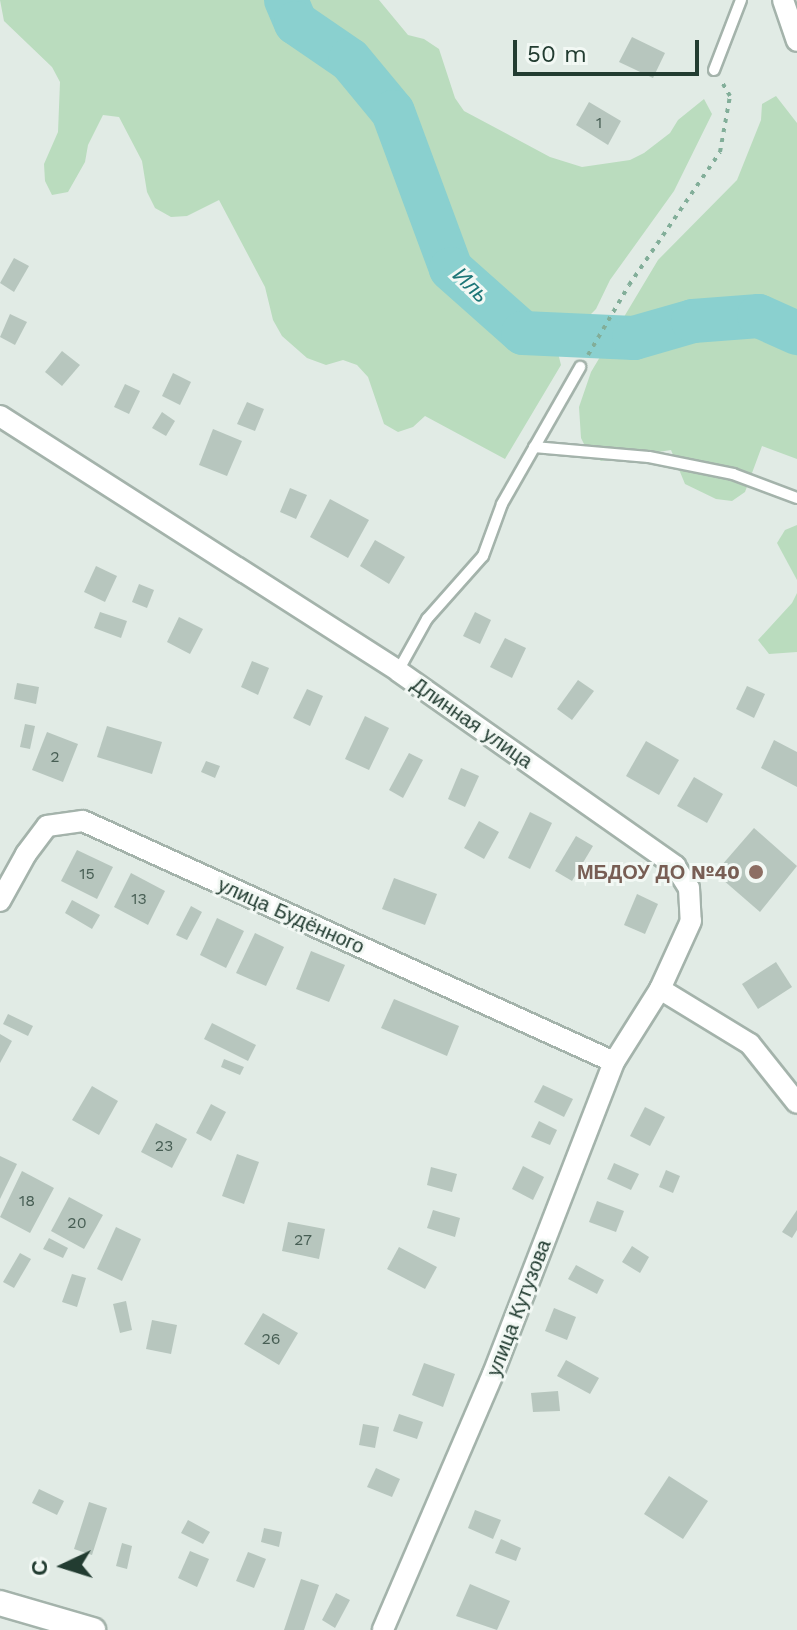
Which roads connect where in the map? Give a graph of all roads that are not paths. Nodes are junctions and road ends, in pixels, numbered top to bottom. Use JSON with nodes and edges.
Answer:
{"nodes":[{"id":1,"x":741,"y":0,"type":"edge"},
{"id":2,"x":783,"y":0,"type":"edge"},
{"id":3,"x":797,"y":41,"type":"edge"},
{"id":4,"x":714,"y":70,"type":"road end"},
{"id":5,"x":580,"y":367,"type":"road end"},
{"id":6,"x":0,"y":416,"type":"edge"},
{"id":7,"x":534,"y":447,"type":"junction"},
{"id":8,"x":797,"y":498,"type":"edge"},
{"id":9,"x":398,"y":671,"type":"junction"},
{"id":10,"x":0,"y":901,"type":"edge"},
{"id":11,"x":660,"y":989,"type":"junction"},
{"id":12,"x":614,"y":1062,"type":"junction"},
{"id":13,"x":797,"y":1103,"type":"edge"},
{"id":14,"x":0,"y":1603,"type":"edge"},
{"id":15,"x":93,"y":1630,"type":"edge"},
{"id":16,"x":383,"y":1630,"type":"edge"}],
"edges":[{"from":1,"to":4,"type":"lane"},
{"from":2,"to":3,"type":"street"},
{"from":5,"to":7,"type":"lane"},
{"from":6,"to":9,"type":"street","name":"Длинная улица"},
{"from":7,"to":8,"type":"lane"},
{"from":7,"to":9,"type":"lane"},
{"from":9,"to":11,"type":"street","name":"Длинная улица"},
{"from":10,"to":12,"type":"street","name":"улица Будённого"},
{"from":11,"to":12,"type":"street","name":"улица Кутузова"},
{"from":11,"to":13,"type":"street"},
{"from":12,"to":16,"type":"street","name":"улица Кутузова"},
{"from":14,"to":15,"type":"street"}]}
